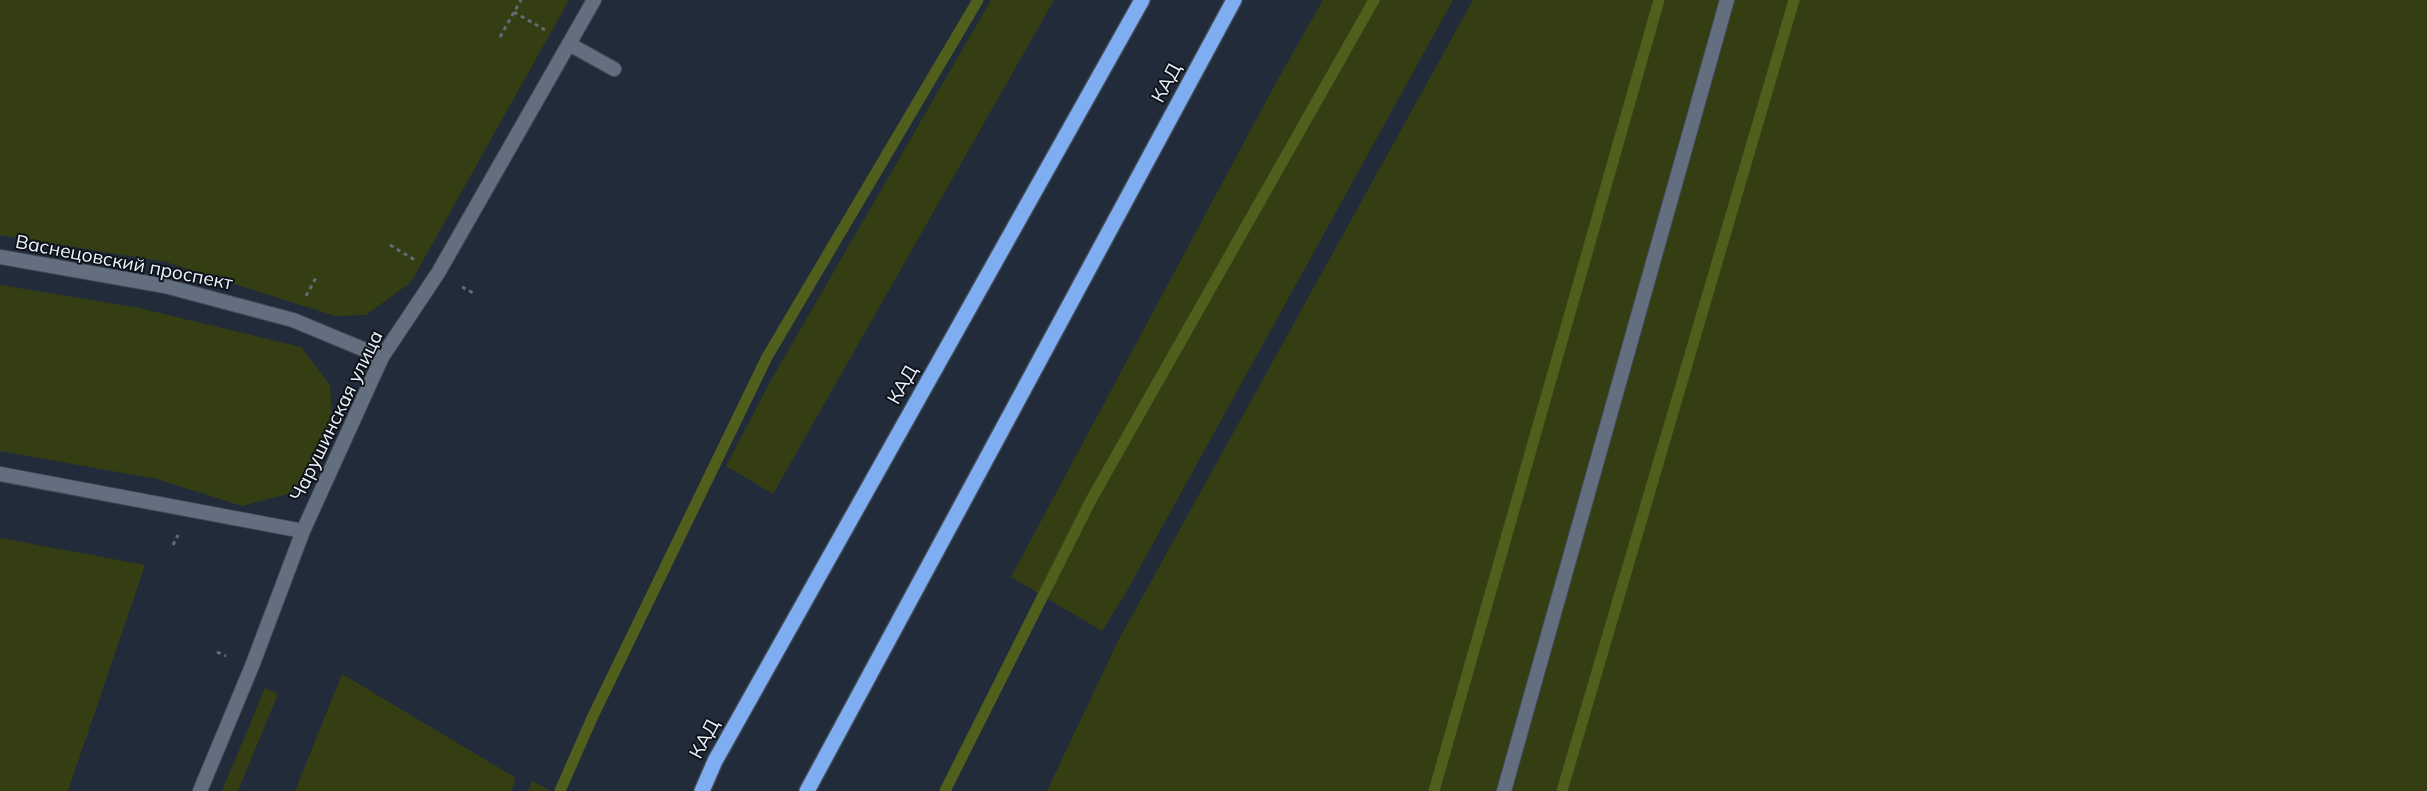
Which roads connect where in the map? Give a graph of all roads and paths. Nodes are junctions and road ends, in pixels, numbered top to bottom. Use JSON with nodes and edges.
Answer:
{"nodes":[{"id":1,"x":521,"y":0,"type":"edge"},
{"id":2,"x":594,"y":0,"type":"edge"},
{"id":3,"x":1142,"y":0,"type":"edge"},
{"id":4,"x":1234,"y":0,"type":"edge"},
{"id":5,"x":1727,"y":0,"type":"edge"},
{"id":6,"x":514,"y":12,"type":"junction"},
{"id":7,"x":500,"y":37,"type":"dead end"},
{"id":8,"x":569,"y":44,"type":"junction"},
{"id":9,"x":614,"y":69,"type":"dead end"},
{"id":10,"x":390,"y":245,"type":"dead end"},
{"id":11,"x":0,"y":258,"type":"edge"},
{"id":12,"x":424,"y":265,"type":"dead end"},
{"id":13,"x":317,"y":276,"type":"dead end"},
{"id":14,"x":455,"y":283,"type":"dead end"},
{"id":15,"x":475,"y":294,"type":"dead end"},
{"id":16,"x":306,"y":297,"type":"dead end"},
{"id":17,"x":382,"y":357,"type":"junction"},
{"id":18,"x":0,"y":474,"type":"edge"},
{"id":19,"x":303,"y":531,"type":"junction"},
{"id":20,"x":200,"y":791,"type":"edge"},
{"id":21,"x":702,"y":791,"type":"edge"},
{"id":22,"x":807,"y":791,"type":"edge"},
{"id":23,"x":1504,"y":791,"type":"edge"}],
"edges":[{"from":1,"to":6,"type":"path"},
{"from":2,"to":8,"type":"street","name":"Чарушинская улица"},
{"from":3,"to":21,"type":"highway","name":"КАД"},
{"from":4,"to":22,"type":"highway","name":"КАД"},
{"from":5,"to":23,"type":"street"},
{"from":6,"to":7,"type":"path"},
{"from":6,"to":8,"type":"path"},
{"from":8,"to":9,"type":"street"},
{"from":8,"to":17,"type":"street","name":"Чарушинская улица"},
{"from":10,"to":12,"type":"path"},
{"from":11,"to":17,"type":"street","name":"Васнецовский проспект"},
{"from":13,"to":16,"type":"path"},
{"from":14,"to":15,"type":"path"},
{"from":17,"to":19,"type":"street","name":"Чарушинская улица"},
{"from":18,"to":19,"type":"street"},
{"from":19,"to":20,"type":"street","name":"Чарушинская улица"}]}
